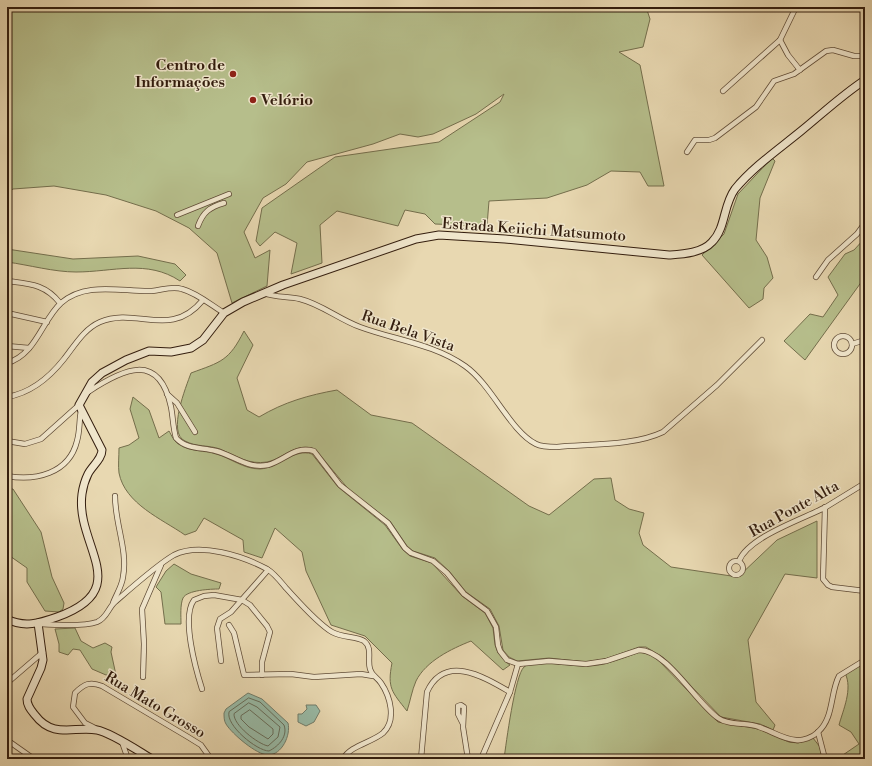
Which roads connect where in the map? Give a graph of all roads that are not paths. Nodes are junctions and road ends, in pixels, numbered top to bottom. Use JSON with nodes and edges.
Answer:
{"nodes":[{"id":1,"x":796,"y":7,"type":"edge"},
{"id":2,"x":780,"y":40,"type":"junction"},
{"id":3,"x":863,"y":53,"type":"edge"},
{"id":4,"x":865,"y":62,"type":"edge"},
{"id":5,"x":800,"y":70,"type":"junction"},
{"id":6,"x":865,"y":80,"type":"edge"},
{"id":7,"x":723,"y":91,"type":"dead end"},
{"id":8,"x":688,"y":152,"type":"dead end"},
{"id":9,"x":229,"y":194,"type":"dead end"},
{"id":10,"x":224,"y":203,"type":"dead end"},
{"id":11,"x":177,"y":215,"type":"dead end"},
{"id":12,"x":865,"y":223,"type":"edge"},
{"id":13,"x":198,"y":226,"type":"dead end"},
{"id":14,"x":816,"y":278,"type":"dead end"},
{"id":15,"x":7,"y":281,"type":"edge"},
{"id":16,"x":264,"y":293,"type":"junction"},
{"id":17,"x":204,"y":300,"type":"junction"},
{"id":18,"x":60,"y":303,"type":"junction"},
{"id":19,"x":224,"y":313,"type":"junction"},
{"id":20,"x":7,"y":314,"type":"edge"},
{"id":21,"x":47,"y":322,"type":"junction"},
{"id":22,"x":762,"y":340,"type":"dead end"},
{"id":23,"x":865,"y":340,"type":"edge"},
{"id":24,"x":852,"y":344,"type":"junction"},
{"id":25,"x":7,"y":346,"type":"edge"},
{"id":26,"x":29,"y":348,"type":"junction"},
{"id":27,"x":7,"y":363,"type":"edge"},
{"id":28,"x":167,"y":394,"type":"junction"},
{"id":29,"x":84,"y":395,"type":"junction"},
{"id":30,"x":7,"y":397,"type":"edge"},
{"id":31,"x":80,"y":408,"type":"junction"},
{"id":32,"x":195,"y":432,"type":"dead end"},
{"id":33,"x":7,"y":441,"type":"edge"},
{"id":34,"x":7,"y":476,"type":"edge"},
{"id":35,"x":865,"y":483,"type":"edge"},
{"id":36,"x":115,"y":496,"type":"dead end"},
{"id":37,"x":825,"y":507,"type":"junction"},
{"id":38,"x":739,"y":561,"type":"dead end"},
{"id":39,"x":161,"y":565,"type":"junction"},
{"id":40,"x":268,"y":570,"type":"junction"},
{"id":41,"x":865,"y":591,"type":"edge"},
{"id":42,"x":242,"y":600,"type":"junction"},
{"id":43,"x":112,"y":606,"type":"junction"},
{"id":44,"x":7,"y":619,"type":"edge"},
{"id":45,"x":38,"y":623,"type":"junction"},
{"id":46,"x":229,"y":625,"type":"dead end"},
{"id":47,"x":42,"y":652,"type":"junction"},
{"id":48,"x":865,"y":660,"type":"edge"},
{"id":49,"x":221,"y":661,"type":"dead end"},
{"id":50,"x":518,"y":664,"type":"junction"},
{"id":51,"x":262,"y":675,"type":"junction"},
{"id":52,"x":373,"y":676,"type":"junction"},
{"id":53,"x":143,"y":677,"type":"dead end"},
{"id":54,"x":7,"y":683,"type":"edge"},
{"id":55,"x":202,"y":689,"type":"dead end"},
{"id":56,"x":510,"y":692,"type":"junction"},
{"id":57,"x":464,"y":709,"type":"dead end"},
{"id":58,"x":98,"y":730,"type":"junction"},
{"id":59,"x":818,"y":732,"type":"junction"},
{"id":60,"x":7,"y":740,"type":"edge"},
{"id":61,"x":122,"y":742,"type":"junction"},
{"id":62,"x":34,"y":759,"type":"edge"},
{"id":63,"x":128,"y":759,"type":"edge"},
{"id":64,"x":152,"y":759,"type":"edge"},
{"id":65,"x":211,"y":759,"type":"edge"},
{"id":66,"x":343,"y":759,"type":"edge"},
{"id":67,"x":421,"y":759,"type":"edge"},
{"id":68,"x":468,"y":759,"type":"edge"},
{"id":69,"x":481,"y":759,"type":"edge"},
{"id":70,"x":826,"y":759,"type":"edge"}],
"edges":[{"from":1,"to":2,"type":"street"},
{"from":2,"to":5,"type":"street"},
{"from":2,"to":7,"type":"street"},
{"from":3,"to":4,"type":"street"},
{"from":3,"to":5,"type":"street"},
{"from":5,"to":8,"type":"street"},
{"from":6,"to":16,"type":"main road","name":"Estrada Keiichi Matsumoto"},
{"from":9,"to":11,"type":"street"},
{"from":10,"to":13,"type":"street"},
{"from":12,"to":14,"type":"street"},
{"from":15,"to":18,"type":"street"},
{"from":16,"to":19,"type":"main road","name":"Estrada Keiichi Matsumoto"},
{"from":16,"to":22,"type":"street","name":"Rua Bela Vista"},
{"from":17,"to":18,"type":"street"},
{"from":17,"to":19,"type":"street"},
{"from":17,"to":30,"type":"street"},
{"from":18,"to":21,"type":"street"},
{"from":19,"to":29,"type":"main road","name":"Estrada Keiichi Matsumoto"},
{"from":20,"to":21,"type":"street"},
{"from":21,"to":26,"type":"street"},
{"from":23,"to":24,"type":"street"},
{"from":24,"to":24,"type":"street"},
{"from":25,"to":26,"type":"street"},
{"from":26,"to":27,"type":"street"},
{"from":28,"to":29,"type":"street"},
{"from":28,"to":32,"type":"street"},
{"from":28,"to":50,"type":"street"},
{"from":29,"to":31,"type":"main road","name":"Estrada Keiichi Matsumoto"},
{"from":31,"to":33,"type":"street"},
{"from":31,"to":34,"type":"street"},
{"from":31,"to":45,"type":"main road"},
{"from":35,"to":37,"type":"street","name":"Rua Ponte Alta"},
{"from":36,"to":43,"type":"street"},
{"from":37,"to":38,"type":"street","name":"Rua Ponte Alta"},
{"from":37,"to":41,"type":"street"},
{"from":39,"to":40,"type":"street"},
{"from":39,"to":43,"type":"street"},
{"from":39,"to":53,"type":"street"},
{"from":40,"to":42,"type":"street"},
{"from":40,"to":52,"type":"street"},
{"from":42,"to":49,"type":"street"},
{"from":42,"to":51,"type":"street"},
{"from":42,"to":55,"type":"street"},
{"from":43,"to":45,"type":"street"},
{"from":44,"to":45,"type":"main road"},
{"from":45,"to":47,"type":"main road"},
{"from":46,"to":51,"type":"street"},
{"from":47,"to":54,"type":"street"},
{"from":47,"to":58,"type":"main road"},
{"from":48,"to":59,"type":"street"},
{"from":50,"to":56,"type":"street"},
{"from":50,"to":59,"type":"street"},
{"from":51,"to":52,"type":"street"},
{"from":52,"to":66,"type":"street"},
{"from":56,"to":67,"type":"street"},
{"from":56,"to":69,"type":"street"},
{"from":57,"to":68,"type":"street"},
{"from":58,"to":61,"type":"main road","name":"Rua Mato Grosso"},
{"from":58,"to":65,"type":"street","name":"Rua Mato Grosso"},
{"from":59,"to":70,"type":"street"},
{"from":60,"to":62,"type":"street"},
{"from":61,"to":63,"type":"street"},
{"from":61,"to":64,"type":"main road","name":"Rua Mato Grosso"}]}
